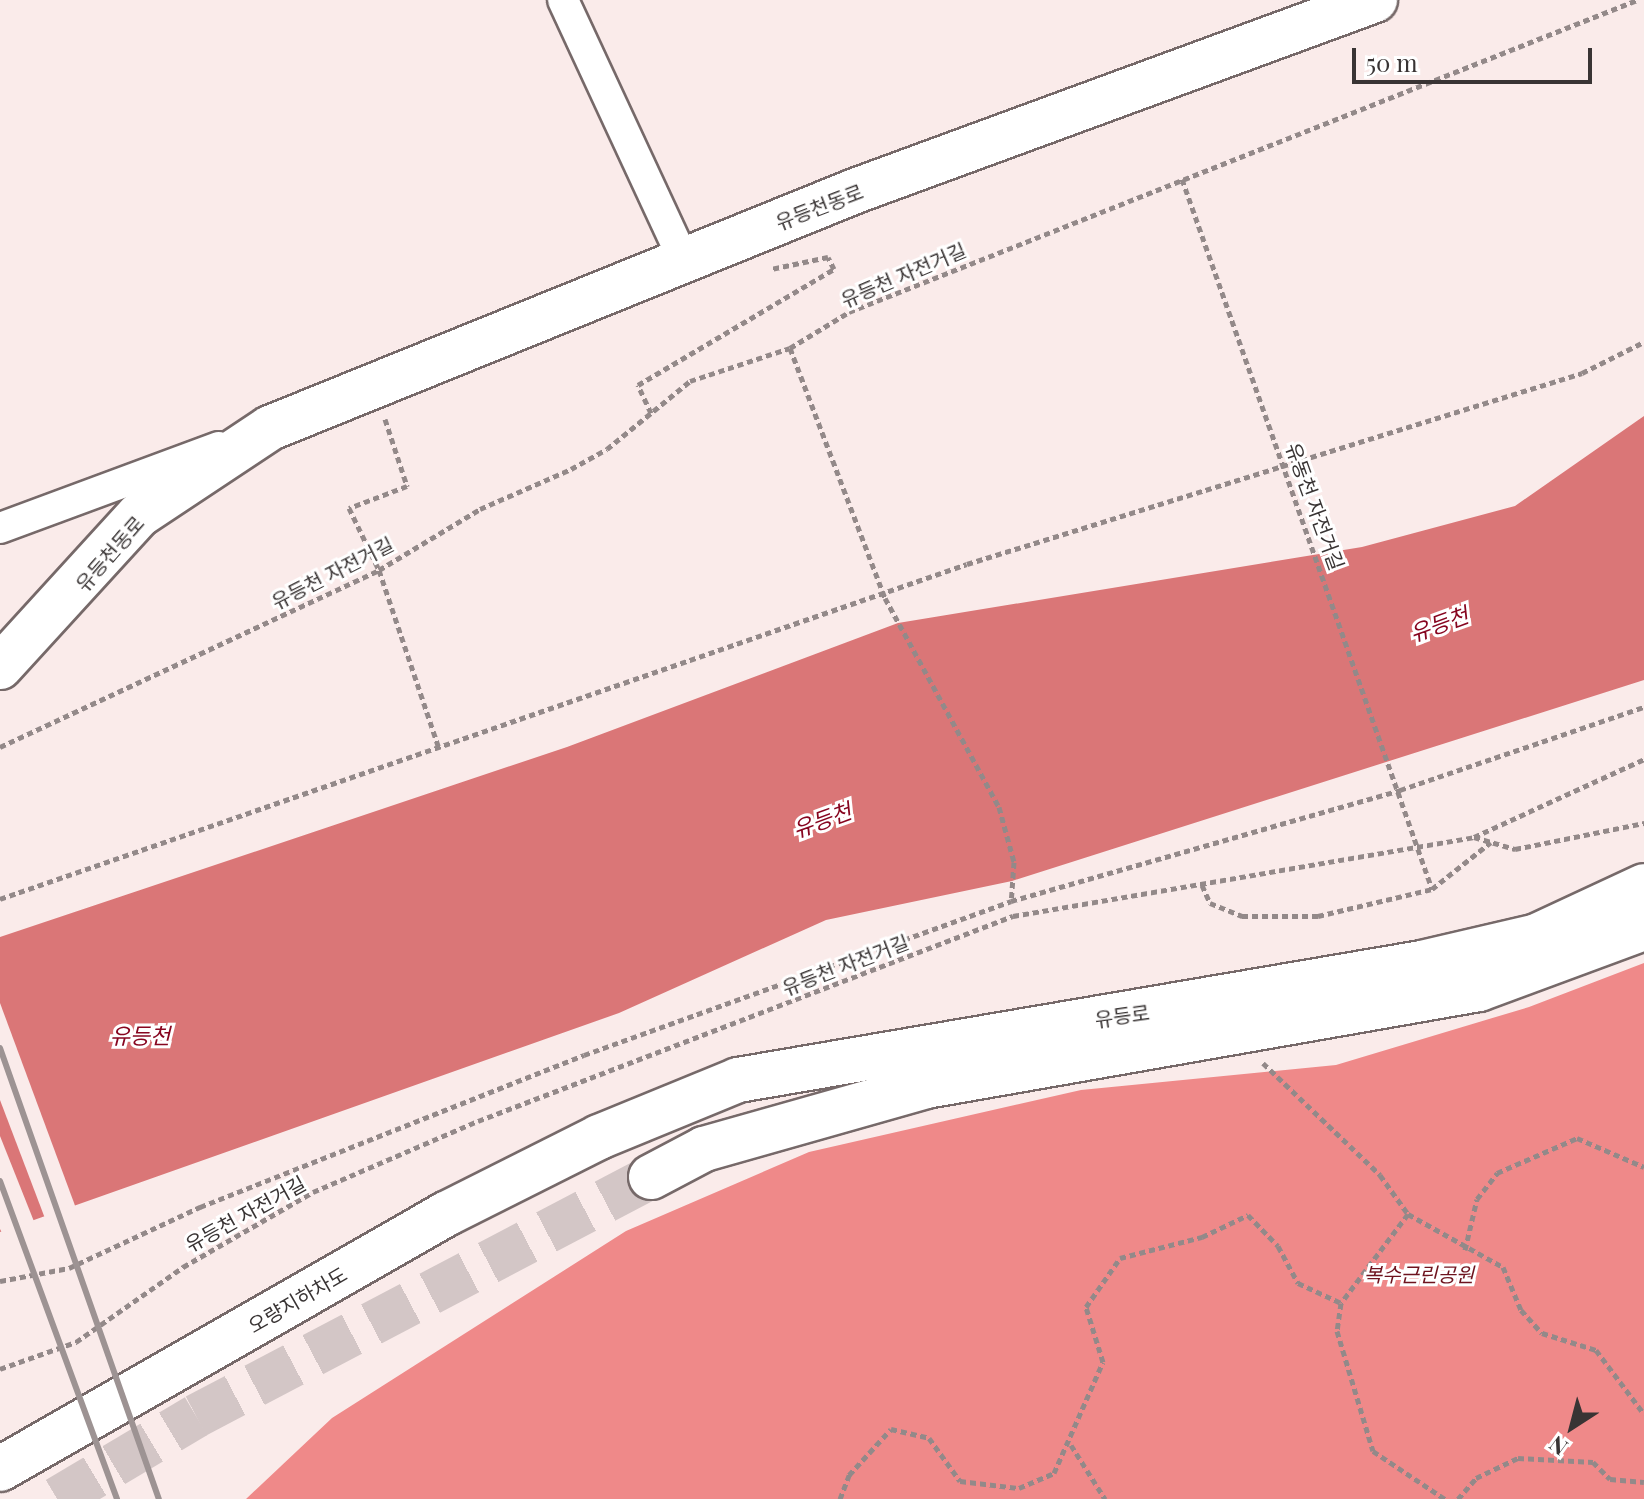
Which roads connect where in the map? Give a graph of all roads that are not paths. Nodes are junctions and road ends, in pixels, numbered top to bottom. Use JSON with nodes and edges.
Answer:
{"nodes":[{"id":1,"x":563,"y":0,"type":"edge"},
{"id":2,"x":1375,"y":0,"type":"edge"},
{"id":3,"x":683,"y":259,"type":"junction"},
{"id":4,"x":270,"y":428,"type":"junction"},
{"id":5,"x":0,"y":528,"type":"edge"},
{"id":6,"x":0,"y":667,"type":"edge"},
{"id":7,"x":1644,"y":886,"type":"edge"},
{"id":8,"x":1644,"y":928,"type":"edge"},
{"id":9,"x":599,"y":1137,"type":"joint"},
{"id":10,"x":651,"y":1177,"type":"tunnel mouth"},
{"id":11,"x":0,"y":1469,"type":"edge"}],
"edges":[{"from":1,"to":3,"type":"street"},
{"from":2,"to":3,"type":"main road","name":"유등천동로"},
{"from":3,"to":4,"type":"main road","name":"유등천동로"},
{"from":4,"to":5,"type":"street","name":"유등천동로"},
{"from":4,"to":6,"type":"main road","name":"유등천동로"},
{"from":7,"to":9,"type":"main road","name":"유등로"},
{"from":8,"to":10,"type":"main road","name":"유등로"},
{"from":9,"to":11,"type":"main road","name":"오량지하차도"}]}
